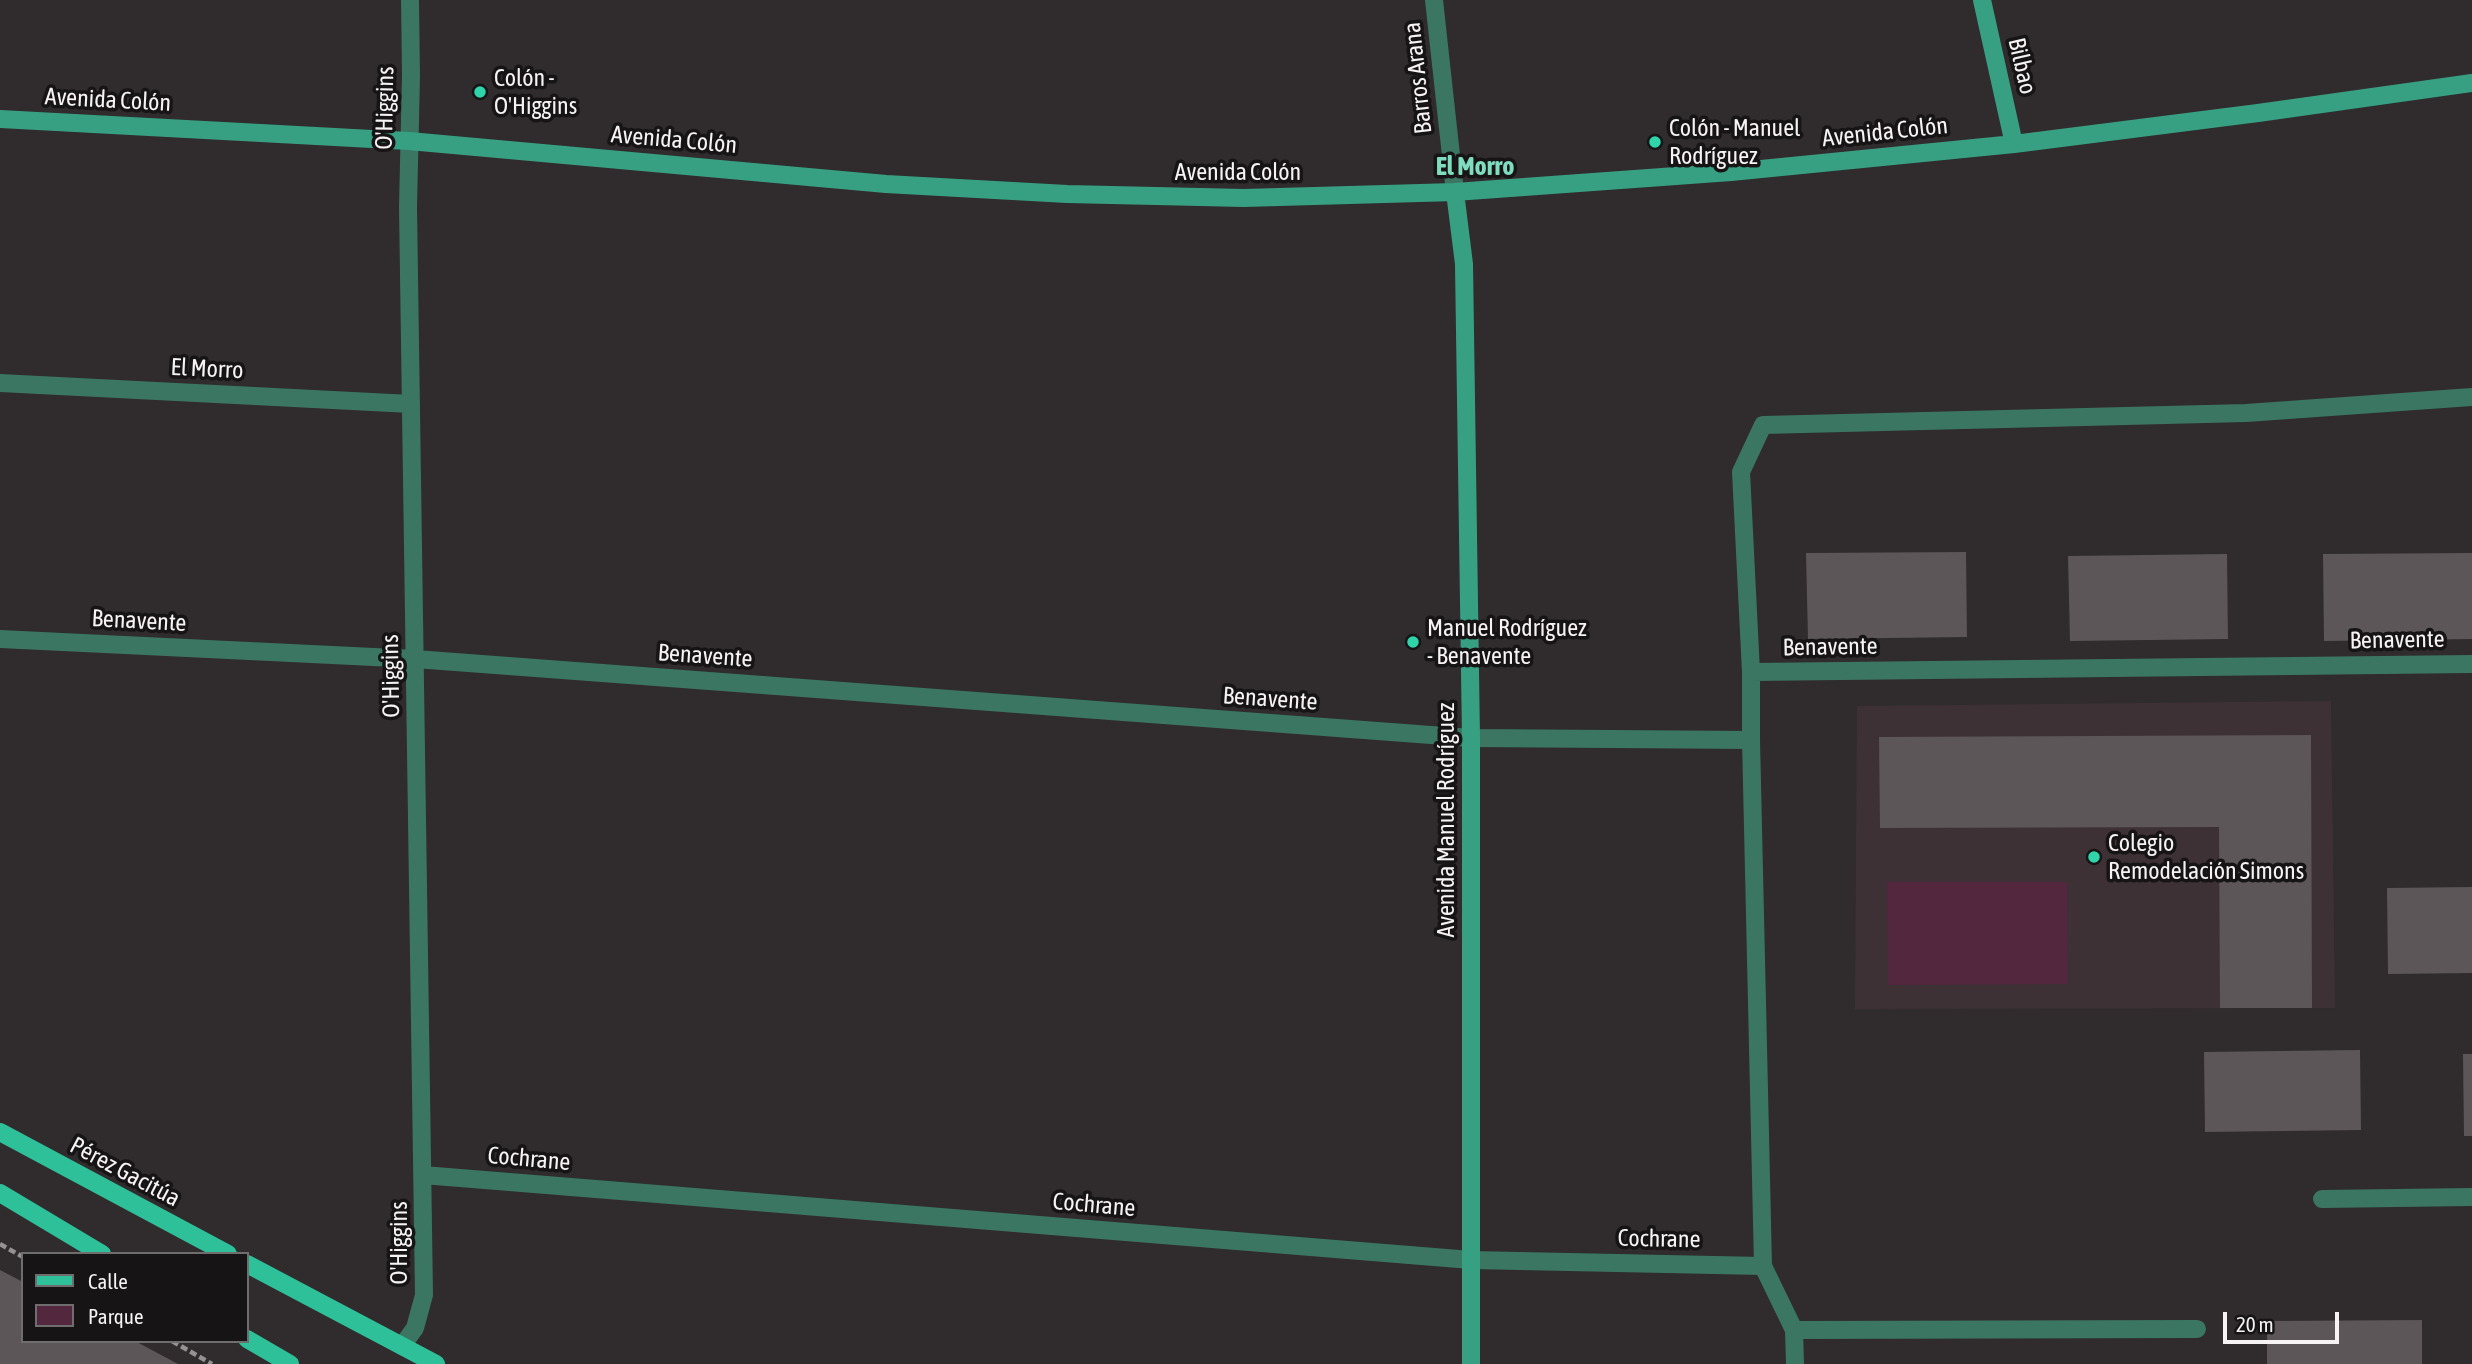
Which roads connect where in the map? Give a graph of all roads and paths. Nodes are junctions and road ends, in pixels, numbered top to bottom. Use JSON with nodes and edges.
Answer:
{"nodes":[{"id":1,"x":410,"y":0,"type":"edge"},
{"id":2,"x":1434,"y":0,"type":"edge"},
{"id":3,"x":1982,"y":0,"type":"edge"},
{"id":4,"x":2472,"y":83,"type":"edge"},
{"id":5,"x":0,"y":119,"type":"edge"},
{"id":6,"x":410,"y":141,"type":"junction"},
{"id":7,"x":2014,"y":144,"type":"junction"},
{"id":8,"x":1455,"y":192,"type":"junction"},
{"id":9,"x":0,"y":383,"type":"edge"},
{"id":10,"x":2472,"y":397,"type":"edge"},
{"id":11,"x":411,"y":404,"type":"junction"},
{"id":12,"x":0,"y":639,"type":"edge"},
{"id":13,"x":415,"y":659,"type":"junction"},
{"id":14,"x":2472,"y":664,"type":"edge"},
{"id":15,"x":1751,"y":672,"type":"junction"},
{"id":16,"x":1471,"y":738,"type":"junction"},
{"id":17,"x":1751,"y":740,"type":"junction"},
{"id":18,"x":0,"y":1132,"type":"edge"},
{"id":19,"x":423,"y":1175,"type":"junction"},
{"id":20,"x":0,"y":1194,"type":"edge"},
{"id":21,"x":2472,"y":1197,"type":"edge"},
{"id":22,"x":2322,"y":1199,"type":"dead end"},
{"id":23,"x":0,"y":1244,"type":"edge"},
{"id":24,"x":99,"y":1252,"type":"edge"},
{"id":25,"x":224,"y":1252,"type":"edge"},
{"id":26,"x":21,"y":1256,"type":"edge"},
{"id":27,"x":1471,"y":1259,"type":"junction"},
{"id":28,"x":248,"y":1265,"type":"edge"},
{"id":29,"x":1763,"y":1266,"type":"junction"},
{"id":30,"x":2197,"y":1329,"type":"dead end"},
{"id":31,"x":1794,"y":1330,"type":"junction"},
{"id":32,"x":248,"y":1340,"type":"edge"},
{"id":33,"x":175,"y":1343,"type":"edge"},
{"id":34,"x":402,"y":1346,"type":"junction"},
{"id":35,"x":212,"y":1364,"type":"edge"},
{"id":36,"x":289,"y":1364,"type":"edge"},
{"id":37,"x":436,"y":1364,"type":"edge"},
{"id":38,"x":1471,"y":1364,"type":"edge"},
{"id":39,"x":1795,"y":1364,"type":"edge"}],
"edges":[{"from":1,"to":6,"type":"street","name":"O'Higgins"},
{"from":2,"to":8,"type":"street","name":"Barros Arana"},
{"from":3,"to":7,"type":"main road","name":"Bilbao"},
{"from":4,"to":7,"type":"main road","name":"Avenida Colón"},
{"from":5,"to":6,"type":"main road","name":"Avenida Colón"},
{"from":6,"to":8,"type":"main road","name":"Avenida Colón"},
{"from":6,"to":11,"type":"street","name":"O'Higgins"},
{"from":7,"to":8,"type":"main road","name":"Avenida Colón"},
{"from":8,"to":16,"type":"main road","name":"Avenida Manuel Rodríguez"},
{"from":9,"to":11,"type":"street","name":"El Morro"},
{"from":10,"to":15,"type":"street"},
{"from":11,"to":13,"type":"street","name":"O'Higgins"},
{"from":12,"to":13,"type":"street","name":"Benavente"},
{"from":13,"to":16,"type":"street","name":"Benavente"},
{"from":13,"to":19,"type":"street","name":"O'Higgins"},
{"from":14,"to":15,"type":"street","name":"Benavente"},
{"from":15,"to":17,"type":"street","name":"Benavente"},
{"from":16,"to":17,"type":"street","name":"Benavente"},
{"from":16,"to":27,"type":"main road","name":"Avenida Manuel Rodríguez"},
{"from":17,"to":29,"type":"street"},
{"from":18,"to":25,"type":"main road","name":"Pérez Gacitúa"},
{"from":19,"to":27,"type":"street","name":"Cochrane"},
{"from":19,"to":34,"type":"street","name":"O'Higgins"},
{"from":20,"to":24,"type":"main road"},
{"from":21,"to":22,"type":"street"},
{"from":23,"to":26,"type":"path"},
{"from":27,"to":29,"type":"street","name":"Cochrane"},
{"from":27,"to":38,"type":"main road","name":"Avenida Manuel Rodríguez"},
{"from":28,"to":34,"type":"main road"},
{"from":29,"to":31,"type":"street"},
{"from":30,"to":31,"type":"street"},
{"from":31,"to":39,"type":"street"},
{"from":32,"to":36,"type":"main road"},
{"from":33,"to":35,"type":"path"},
{"from":34,"to":37,"type":"main road"}]}
